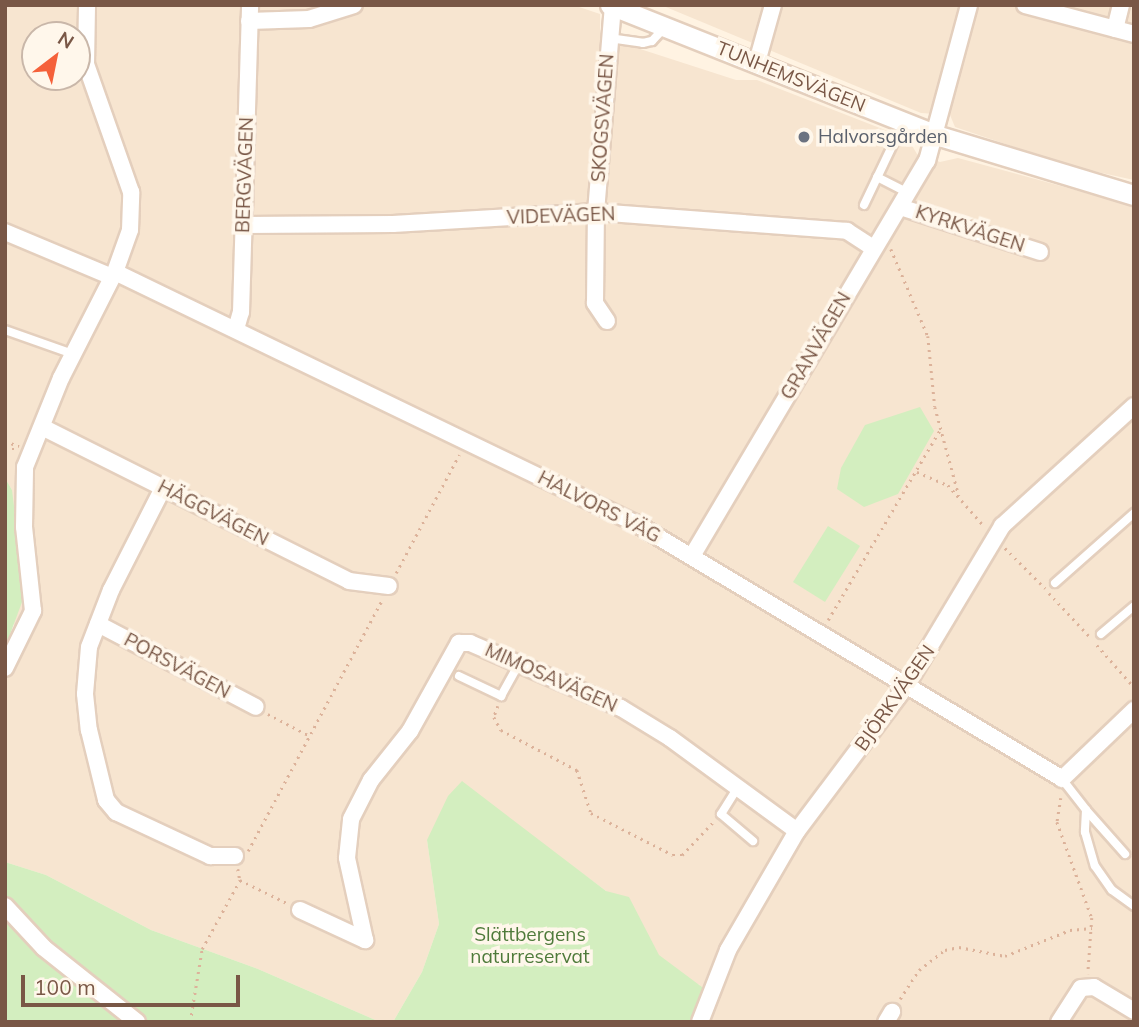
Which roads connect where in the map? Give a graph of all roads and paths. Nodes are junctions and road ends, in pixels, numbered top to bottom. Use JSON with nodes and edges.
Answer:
{"nodes":[{"id":1,"x":87,"y":5,"type":"edge"},
{"id":2,"x":354,"y":5,"type":"edge"},
{"id":3,"x":773,"y":5,"type":"edge"},
{"id":4,"x":969,"y":5,"type":"edge"},
{"id":5,"x":1024,"y":5,"type":"edge"},
{"id":6,"x":1121,"y":5,"type":"edge"},
{"id":7,"x":612,"y":6,"type":"edge"},
{"id":8,"x":249,"y":13,"type":"edge"},
{"id":9,"x":665,"y":26,"type":"junction"},
{"id":10,"x":1115,"y":29,"type":"junction"},
{"id":11,"x":1134,"y":34,"type":"edge"},
{"id":12,"x":609,"y":38,"type":"junction"},
{"id":13,"x":757,"y":62,"type":"junction"},
{"id":14,"x":936,"y":135,"type":"junction"},
{"id":15,"x":895,"y":140,"type":"dead end"},
{"id":16,"x":877,"y":177,"type":"junction"},
{"id":17,"x":1134,"y":195,"type":"edge"},
{"id":18,"x":904,"y":200,"type":"junction"},
{"id":19,"x":864,"y":205,"type":"dead end"},
{"id":20,"x":596,"y":212,"type":"junction"},
{"id":21,"x":244,"y":225,"type":"junction"},
{"id":22,"x":5,"y":232,"type":"edge"},
{"id":23,"x":875,"y":245,"type":"junction"},
{"id":24,"x":1040,"y":252,"type":"dead end"},
{"id":25,"x":113,"y":275,"type":"junction"},
{"id":26,"x":607,"y":321,"type":"dead end"},
{"id":27,"x":236,"y":329,"type":"junction"},
{"id":28,"x":5,"y":330,"type":"edge"},
{"id":29,"x":72,"y":354,"type":"junction"},
{"id":30,"x":1134,"y":406,"type":"edge"},
{"id":31,"x":41,"y":427,"type":"junction"},
{"id":32,"x":940,"y":430,"type":"junction"},
{"id":33,"x":466,"y":441,"type":"junction"},
{"id":34,"x":917,"y":471,"type":"junction"},
{"id":35,"x":163,"y":488,"type":"junction"},
{"id":36,"x":960,"y":496,"type":"junction"},
{"id":37,"x":1134,"y":513,"type":"edge"},
{"id":38,"x":996,"y":538,"type":"junction"},
{"id":39,"x":692,"y":556,"type":"junction"},
{"id":40,"x":1055,"y":583,"type":"dead end"},
{"id":41,"x":389,"y":586,"type":"junction"},
{"id":42,"x":1134,"y":606,"type":"edge"},
{"id":43,"x":98,"y":624,"type":"junction"},
{"id":44,"x":820,"y":633,"type":"junction"},
{"id":45,"x":1101,"y":634,"type":"dead end"},
{"id":46,"x":519,"y":663,"type":"junction"},
{"id":47,"x":5,"y":668,"type":"edge"},
{"id":48,"x":459,"y":676,"type":"dead end"},
{"id":49,"x":906,"y":686,"type":"junction"},
{"id":50,"x":1134,"y":687,"type":"edge"},
{"id":51,"x":501,"y":696,"type":"junction"},
{"id":52,"x":256,"y":707,"type":"joint"},
{"id":53,"x":1134,"y":710,"type":"edge"},
{"id":54,"x":310,"y":736,"type":"junction"},
{"id":55,"x":1062,"y":779,"type":"junction"},
{"id":56,"x":738,"y":787,"type":"junction"},
{"id":57,"x":1086,"y":810,"type":"junction"},
{"id":58,"x":721,"y":814,"type":"junction"},
{"id":59,"x":797,"y":831,"type":"junction"},
{"id":60,"x":753,"y":841,"type":"dead end"},
{"id":61,"x":1125,"y":854,"type":"dead end"},
{"id":62,"x":235,"y":856,"type":"joint"},
{"id":63,"x":5,"y":906,"type":"edge"},
{"id":64,"x":1134,"y":906,"type":"edge"},
{"id":65,"x":300,"y":910,"type":"joint"},
{"id":66,"x":1092,"y":928,"type":"junction"},
{"id":67,"x":1088,"y":988,"type":"junction"},
{"id":68,"x":1134,"y":1011,"type":"edge"},
{"id":69,"x":889,"y":1017,"type":"edge"},
{"id":70,"x":137,"y":1022,"type":"edge"},
{"id":71,"x":190,"y":1022,"type":"edge"},
{"id":72,"x":700,"y":1022,"type":"edge"},
{"id":73,"x":1059,"y":1022,"type":"edge"}],
"edges":[{"from":1,"to":25,"type":"street"},
{"from":2,"to":8,"type":"street","name":"BERGVÄGEN"},
{"from":3,"to":13,"type":"street"},
{"from":4,"to":14,"type":"street","name":"GRANVÄGEN"},
{"from":5,"to":10,"type":"street"},
{"from":6,"to":10,"type":"street"},
{"from":7,"to":9,"type":"street","name":"TUNHEMSVÄGEN"},
{"from":7,"to":12,"type":"street","name":"SKOGSVÄGEN"},
{"from":8,"to":21,"type":"street","name":"BERGVÄGEN"},
{"from":9,"to":12,"type":"lane","name":"SKOGSVÄGEN"},
{"from":9,"to":13,"type":"street","name":"TUNHEMSVÄGEN"},
{"from":10,"to":11,"type":"street"},
{"from":12,"to":20,"type":"street","name":"SKOGSVÄGEN"},
{"from":13,"to":14,"type":"street","name":"TUNHEMSVÄGEN"},
{"from":14,"to":17,"type":"street","name":"TUNHEMSVÄGEN"},
{"from":14,"to":18,"type":"street","name":"GRANVÄGEN"},
{"from":15,"to":16,"type":"lane"},
{"from":16,"to":18,"type":"lane"},
{"from":16,"to":19,"type":"lane"},
{"from":18,"to":23,"type":"street","name":"GRANVÄGEN"},
{"from":18,"to":24,"type":"street","name":"KYRKVÄGEN"},
{"from":20,"to":21,"type":"street","name":"VIDEVÄGEN"},
{"from":20,"to":23,"type":"street","name":"VIDEVÄGEN"},
{"from":20,"to":26,"type":"street","name":"SKOGSVÄGEN"},
{"from":21,"to":27,"type":"street","name":"BERGVÄGEN"},
{"from":22,"to":25,"type":"street","name":"HALVORS VÄG"},
{"from":23,"to":32,"type":"path"},
{"from":23,"to":39,"type":"street","name":"GRANVÄGEN"},
{"from":25,"to":27,"type":"street","name":"HALVORS VÄG"},
{"from":25,"to":29,"type":"street"},
{"from":27,"to":33,"type":"street","name":"HALVORS VÄG"},
{"from":28,"to":29,"type":"lane"},
{"from":29,"to":31,"type":"street"},
{"from":30,"to":38,"type":"street","name":"BJÖRKVÄGEN"},
{"from":31,"to":35,"type":"street","name":"HÄGGVÄGEN"},
{"from":31,"to":47,"type":"street"},
{"from":32,"to":34,"type":"path"},
{"from":32,"to":36,"type":"path"},
{"from":33,"to":39,"type":"street","name":"HALVORS VÄG"},
{"from":33,"to":41,"type":"path"},
{"from":34,"to":36,"type":"path"},
{"from":34,"to":44,"type":"path"},
{"from":35,"to":41,"type":"street","name":"HÄGGVÄGEN"},
{"from":35,"to":43,"type":"street"},
{"from":36,"to":38,"type":"path"},
{"from":37,"to":40,"type":"lane"},
{"from":38,"to":49,"type":"street","name":"BJÖRKVÄGEN"},
{"from":38,"to":50,"type":"path"},
{"from":39,"to":44,"type":"street","name":"HALVORS VÄG"},
{"from":41,"to":54,"type":"path"},
{"from":42,"to":45,"type":"lane"},
{"from":43,"to":52,"type":"street","name":"PORSVÄGEN"},
{"from":43,"to":62,"type":"street"},
{"from":44,"to":49,"type":"street","name":"HALVORS VÄG"},
{"from":46,"to":51,"type":"lane"},
{"from":46,"to":56,"type":"street","name":"MIMOSAVÄGEN"},
{"from":46,"to":65,"type":"street","name":"MIMOSAVÄGEN"},
{"from":48,"to":51,"type":"lane"},
{"from":49,"to":55,"type":"street","name":"HALVORS VÄG"},
{"from":49,"to":59,"type":"street","name":"BJÖRKVÄGEN"},
{"from":51,"to":58,"type":"path"},
{"from":52,"to":54,"type":"path"},
{"from":53,"to":55,"type":"street"},
{"from":54,"to":62,"type":"path"},
{"from":55,"to":57,"type":"lane"},
{"from":55,"to":66,"type":"path"},
{"from":56,"to":58,"type":"lane"},
{"from":56,"to":59,"type":"street","name":"MIMOSAVÄGEN"},
{"from":57,"to":61,"type":"lane"},
{"from":57,"to":64,"type":"lane"},
{"from":58,"to":60,"type":"lane"},
{"from":59,"to":72,"type":"street","name":"BJÖRKVÄGEN"},
{"from":63,"to":70,"type":"street"},
{"from":65,"to":71,"type":"path"},
{"from":66,"to":67,"type":"path"},
{"from":66,"to":69,"type":"path"},
{"from":67,"to":68,"type":"street"},
{"from":67,"to":73,"type":"street"}]}
